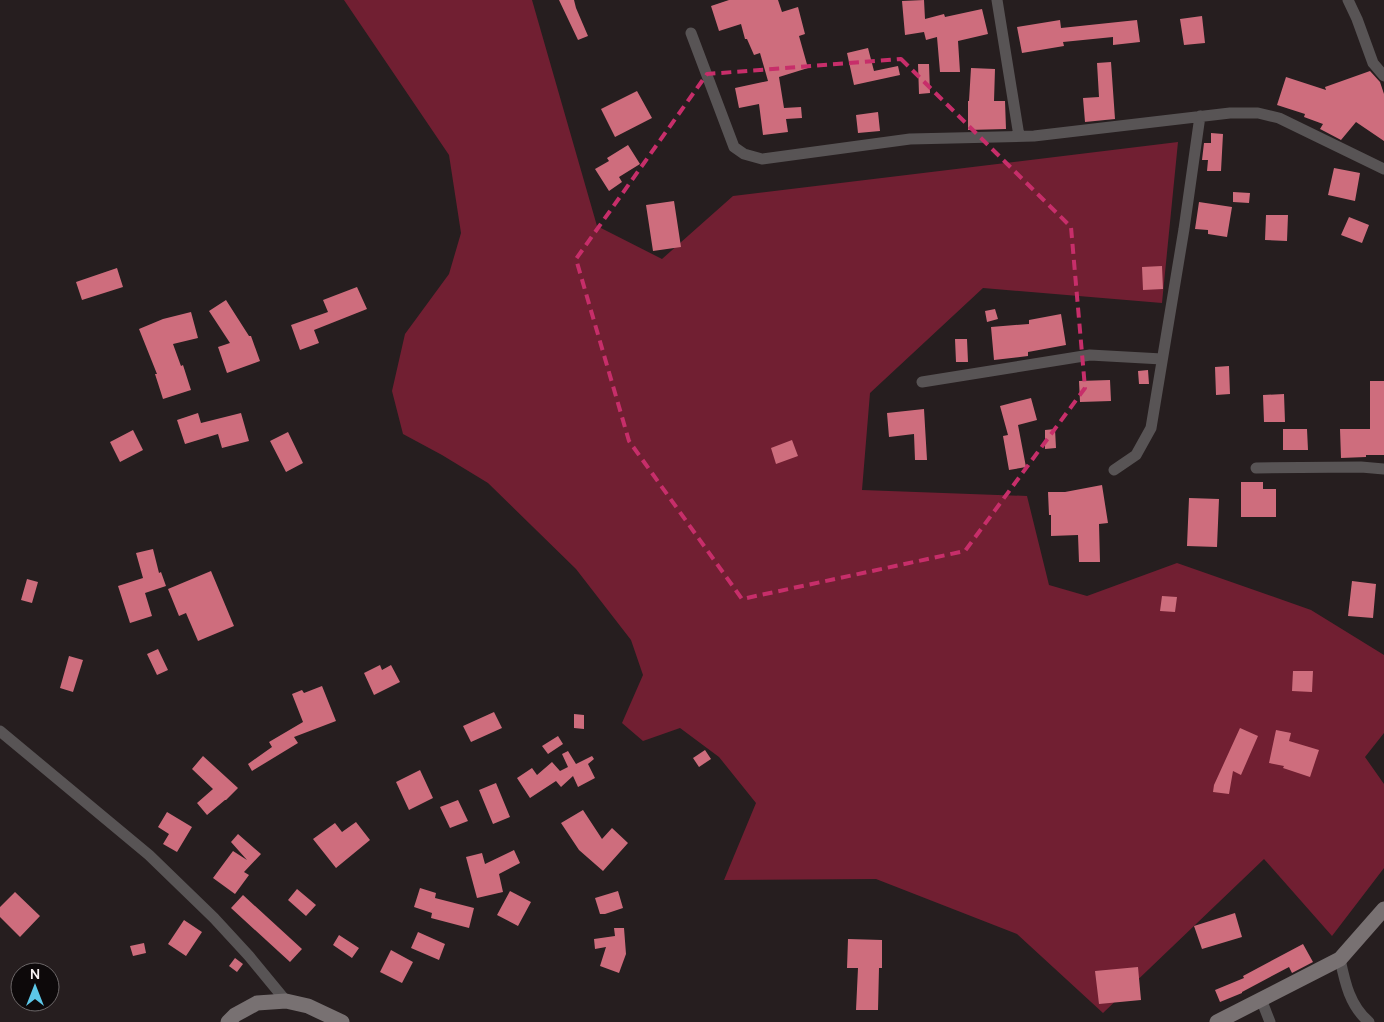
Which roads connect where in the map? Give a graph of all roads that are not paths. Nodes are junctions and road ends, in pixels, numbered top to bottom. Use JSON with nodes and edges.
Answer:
{"nodes":[{"id":1,"x":997,"y":0,"type":"edge"},
{"id":2,"x":1348,"y":0,"type":"edge"},
{"id":3,"x":691,"y":33,"type":"dead end"},
{"id":4,"x":1384,"y":76,"type":"edge"},
{"id":5,"x":1200,"y":116,"type":"junction"},
{"id":6,"x":1019,"y":136,"type":"junction"},
{"id":7,"x":1384,"y":169,"type":"edge"},
{"id":8,"x":1162,"y":359,"type":"junction"},
{"id":9,"x":922,"y":382,"type":"dead end"},
{"id":10,"x":1256,"y":468,"type":"dead end"},
{"id":11,"x":1384,"y":469,"type":"edge"},
{"id":12,"x":1114,"y":470,"type":"dead end"},
{"id":13,"x":0,"y":731,"type":"edge"},
{"id":14,"x":1384,"y":909,"type":"edge"},
{"id":15,"x":1340,"y":960,"type":"junction"},
{"id":16,"x":1261,"y":999,"type":"junction"},
{"id":17,"x":286,"y":1000,"type":"junction"},
{"id":18,"x":228,"y":1022,"type":"edge"},
{"id":19,"x":342,"y":1022,"type":"edge"},
{"id":20,"x":1217,"y":1022,"type":"edge"},
{"id":21,"x":1270,"y":1022,"type":"edge"},
{"id":22,"x":1369,"y":1022,"type":"edge"}],
"edges":[{"from":1,"to":6,"type":"street"},
{"from":2,"to":4,"type":"street"},
{"from":3,"to":6,"type":"street"},
{"from":5,"to":6,"type":"street"},
{"from":5,"to":7,"type":"street"},
{"from":5,"to":8,"type":"street"},
{"from":8,"to":9,"type":"street"},
{"from":8,"to":12,"type":"street"},
{"from":10,"to":11,"type":"street"},
{"from":13,"to":17,"type":"street"},
{"from":14,"to":15,"type":"street"},
{"from":15,"to":16,"type":"street"},
{"from":15,"to":22,"type":"street"},
{"from":16,"to":20,"type":"street"},
{"from":16,"to":21,"type":"street"},
{"from":17,"to":18,"type":"street"},
{"from":17,"to":19,"type":"street"}]}
